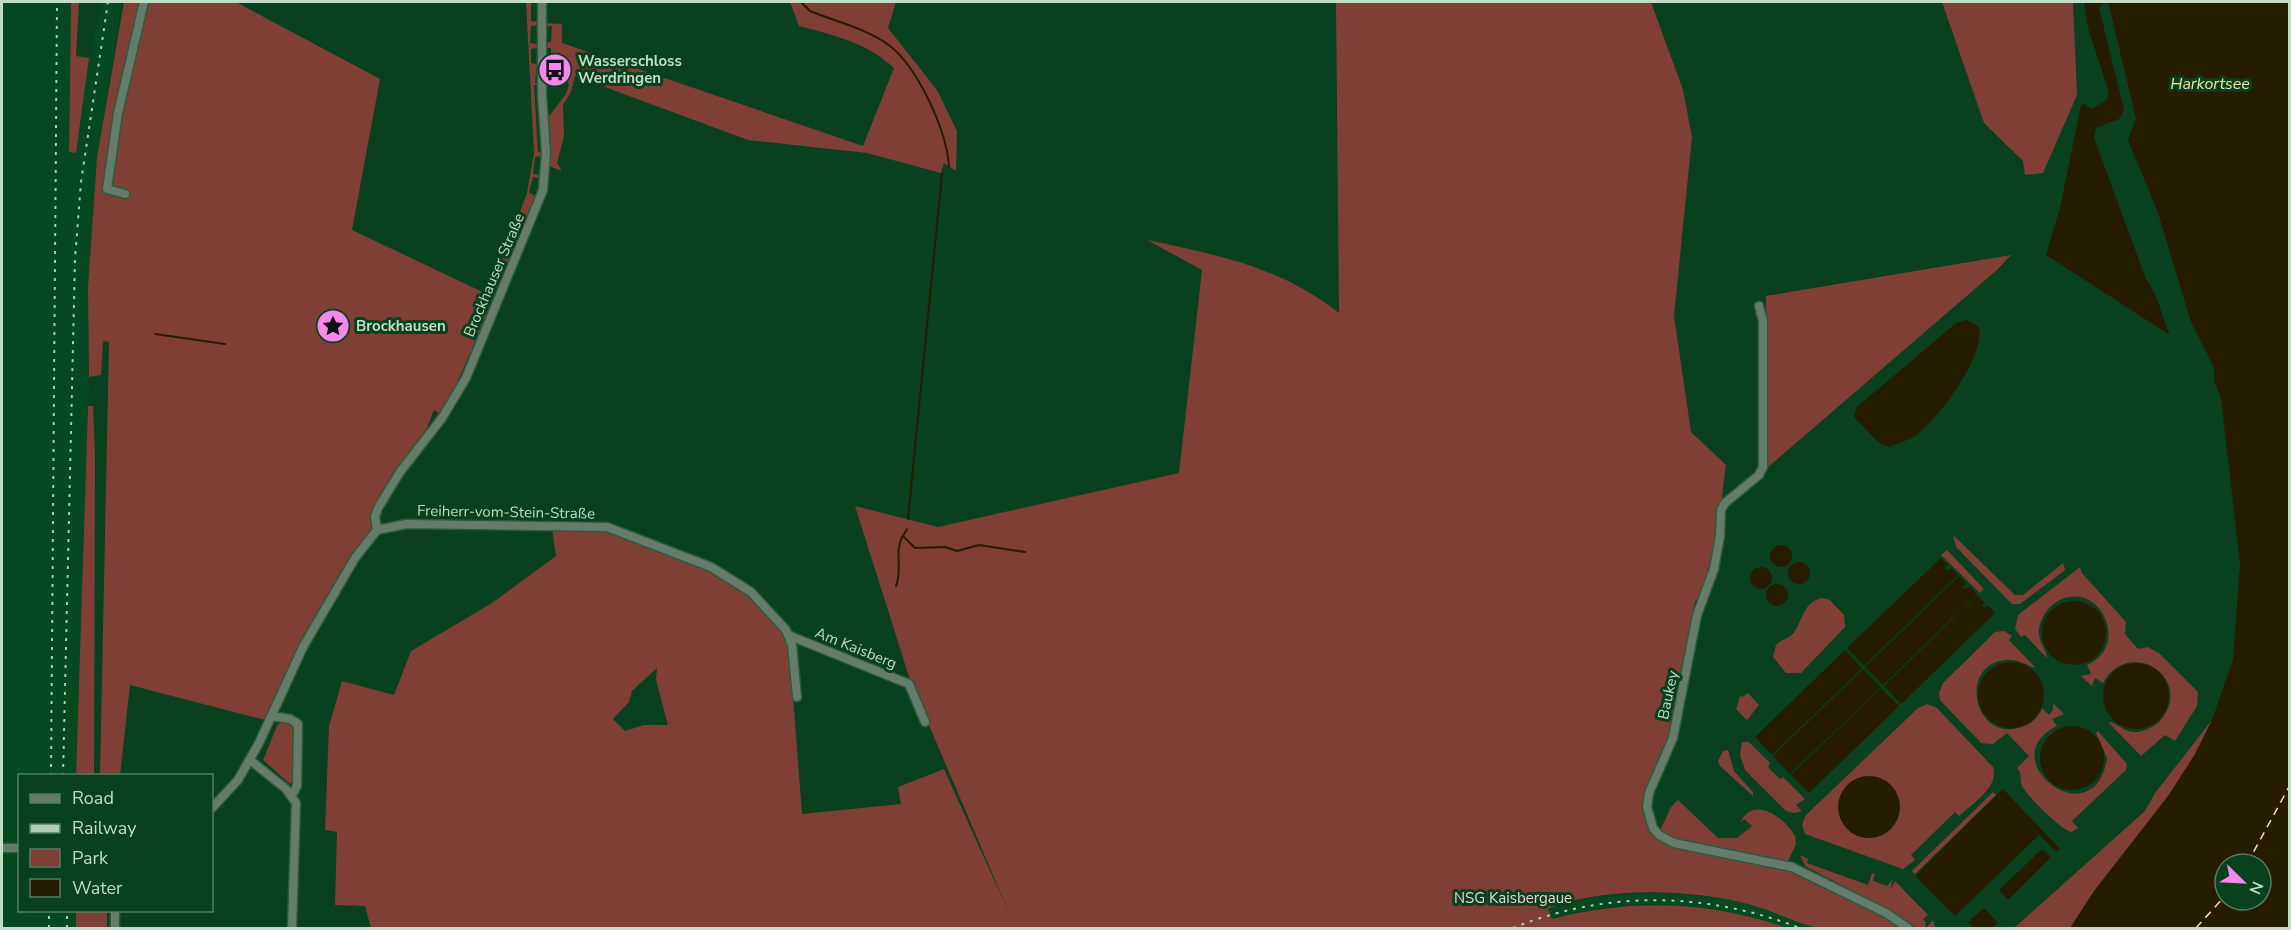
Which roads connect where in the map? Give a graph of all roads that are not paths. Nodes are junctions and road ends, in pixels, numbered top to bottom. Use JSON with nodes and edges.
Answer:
{"nodes":[{"id":1,"x":144,"y":2,"type":"edge"},
{"id":2,"x":542,"y":2,"type":"edge"},
{"id":3,"x":125,"y":194,"type":"dead end"},
{"id":4,"x":1759,"y":306,"type":"dead end"},
{"id":5,"x":378,"y":531,"type":"junction"},
{"id":6,"x":788,"y":635,"type":"junction"},
{"id":7,"x":797,"y":697,"type":"dead end"},
{"id":8,"x":271,"y":716,"type":"junction"},
{"id":9,"x":925,"y":722,"type":"dead end"},
{"id":10,"x":250,"y":760,"type":"junction"},
{"id":11,"x":292,"y":795,"type":"junction"},
{"id":12,"x":213,"y":807,"type":"edge"},
{"id":13,"x":2,"y":848,"type":"edge"},
{"id":14,"x":18,"y":848,"type":"edge"},
{"id":15,"x":115,"y":912,"type":"edge"},
{"id":16,"x":115,"y":928,"type":"edge"},
{"id":17,"x":292,"y":928,"type":"edge"},
{"id":18,"x":1908,"y":928,"type":"edge"}],
"edges":[{"from":1,"to":3,"type":"street"},
{"from":2,"to":5,"type":"street","name":"Brockhauser Straße"},
{"from":4,"to":18,"type":"street","name":"Baukey"},
{"from":5,"to":6,"type":"street","name":"Freiherr-vom-Stein-Straße"},
{"from":5,"to":8,"type":"street"},
{"from":6,"to":7,"type":"street","name":"Freiherr-vom-Stein-Straße"},
{"from":6,"to":9,"type":"street","name":"Am Kaisberg"},
{"from":8,"to":10,"type":"street"},
{"from":8,"to":11,"type":"street"},
{"from":10,"to":11,"type":"street"},
{"from":10,"to":12,"type":"street"},
{"from":11,"to":17,"type":"street"},
{"from":13,"to":14,"type":"street"},
{"from":15,"to":16,"type":"street"}]}
